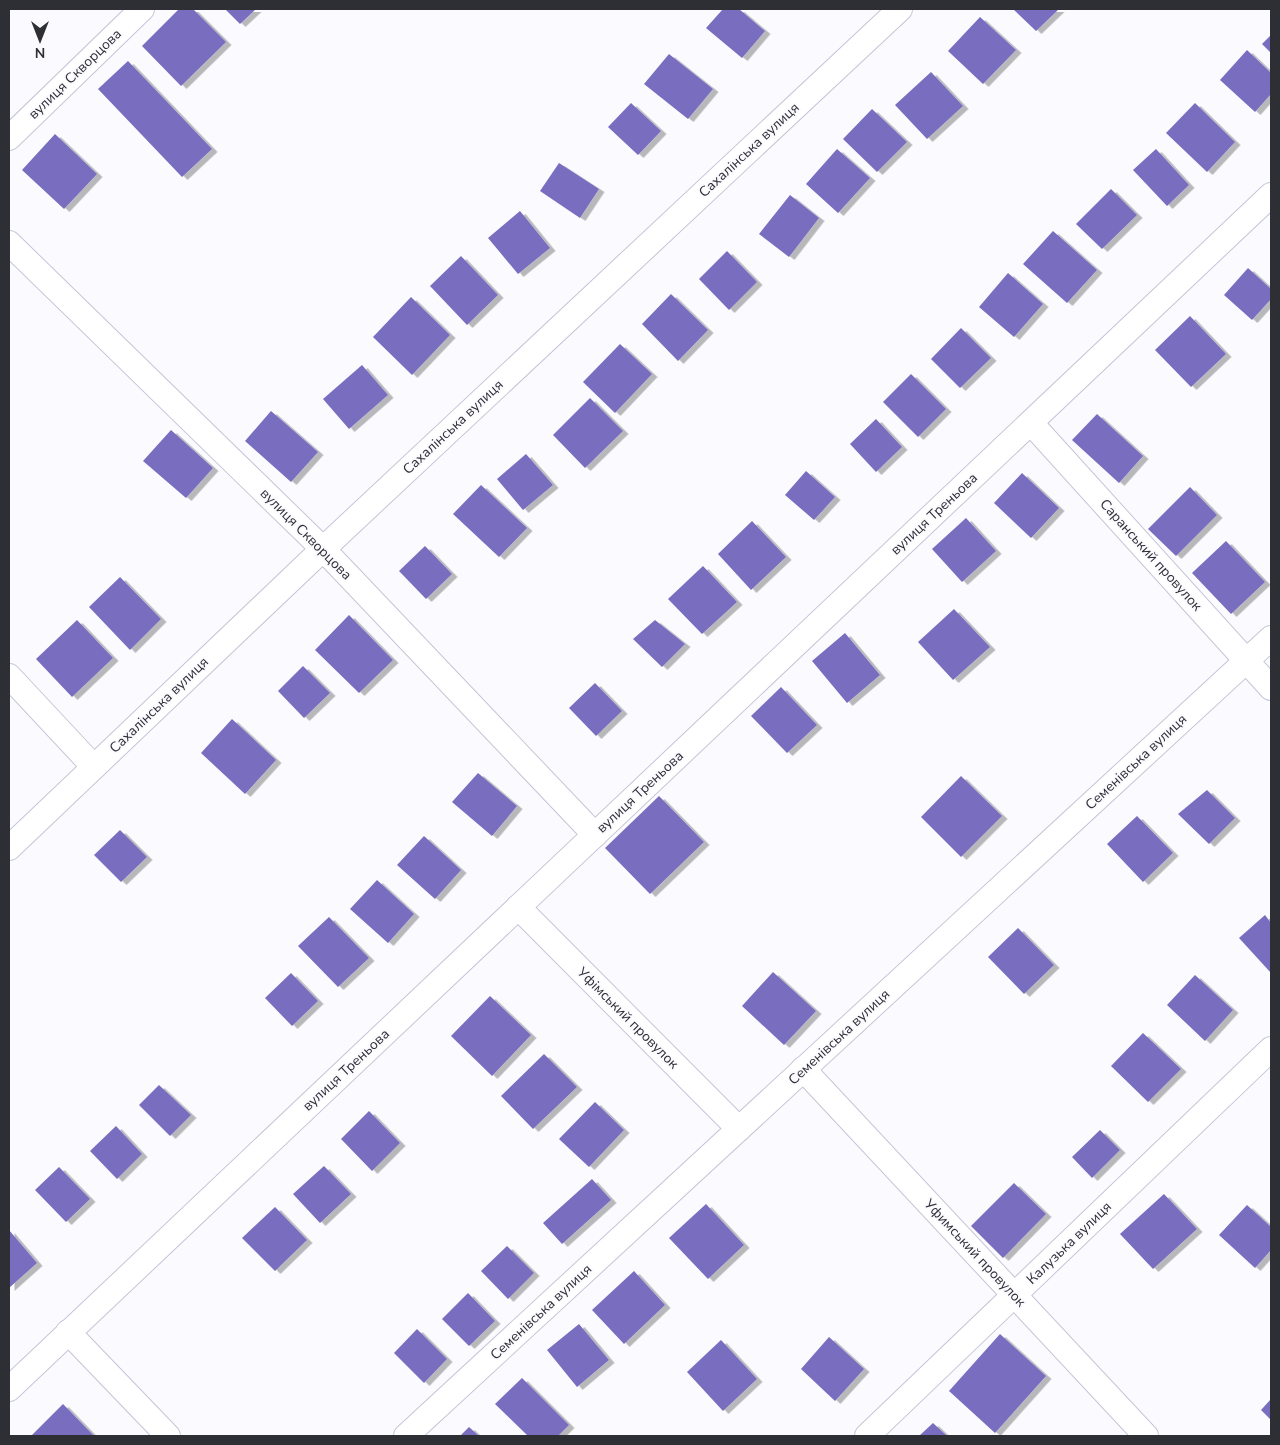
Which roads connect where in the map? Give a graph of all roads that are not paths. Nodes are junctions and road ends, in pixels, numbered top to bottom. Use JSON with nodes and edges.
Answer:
{"nodes":[{"id":1,"x":142,"y":9,"type":"edge"},
{"id":2,"x":900,"y":9,"type":"edge"},
{"id":3,"x":9,"y":138,"type":"edge"},
{"id":4,"x":1271,"y":195,"type":"edge"},
{"id":5,"x":9,"y":243,"type":"edge"},
{"id":6,"x":1030,"y":423,"type":"junction"},
{"id":7,"x":323,"y":549,"type":"junction"},
{"id":8,"x":1271,"y":638,"type":"edge"},
{"id":9,"x":1247,"y":660,"type":"junction"},
{"id":10,"x":9,"y":676,"type":"edge"},
{"id":11,"x":1271,"y":688,"type":"edge"},
{"id":12,"x":94,"y":767,"type":"junction"},
{"id":13,"x":595,"y":835,"type":"junction"},
{"id":14,"x":9,"y":848,"type":"edge"},
{"id":15,"x":518,"y":907,"type":"junction"},
{"id":16,"x":1271,"y":1049,"type":"edge"},
{"id":17,"x":803,"y":1069,"type":"junction"},
{"id":18,"x":739,"y":1129,"type":"junction"},
{"id":19,"x":1014,"y":1295,"type":"junction"},
{"id":20,"x":68,"y":1332,"type":"junction"},
{"id":21,"x":9,"y":1389,"type":"edge"},
{"id":22,"x":168,"y":1436,"type":"edge"},
{"id":23,"x":406,"y":1436,"type":"edge"},
{"id":24,"x":867,"y":1436,"type":"edge"},
{"id":25,"x":1146,"y":1436,"type":"edge"}],
"edges":[{"from":1,"to":3,"type":"street","name":"вулиця Скворцова"},
{"from":2,"to":7,"type":"street","name":"Сахалінська вулиця"},
{"from":4,"to":6,"type":"street","name":"вулиця Треньова"},
{"from":5,"to":7,"type":"street","name":"вулиця Скворцова"},
{"from":6,"to":9,"type":"street","name":"Саранський провулок"},
{"from":6,"to":13,"type":"street","name":"вулиця Треньова"},
{"from":7,"to":12,"type":"street","name":"Сахалінська вулиця"},
{"from":7,"to":13,"type":"street","name":"вулиця Скворцова"},
{"from":8,"to":9,"type":"street","name":"Семенівська вулиця"},
{"from":9,"to":11,"type":"street","name":"Саранський провулок"},
{"from":9,"to":17,"type":"street","name":"Семенівська вулиця"},
{"from":10,"to":12,"type":"street"},
{"from":12,"to":14,"type":"street","name":"Сахалінська вулиця"},
{"from":13,"to":15,"type":"street","name":"вулиця Треньова"},
{"from":15,"to":18,"type":"street","name":"Уфімський провулок"},
{"from":15,"to":20,"type":"street","name":"вулиця Треньова"},
{"from":16,"to":19,"type":"street","name":"Калузька вулиця"},
{"from":17,"to":18,"type":"street","name":"Семенівська вулиця"},
{"from":17,"to":19,"type":"street","name":"Уфимський провулок"},
{"from":18,"to":23,"type":"street","name":"Семенівська вулиця"},
{"from":19,"to":24,"type":"street","name":"Калузька вулиця"},
{"from":19,"to":25,"type":"street","name":"Уфимський провулок"},
{"from":20,"to":21,"type":"street","name":"вулиця Треньова"},
{"from":20,"to":22,"type":"street"}]}
